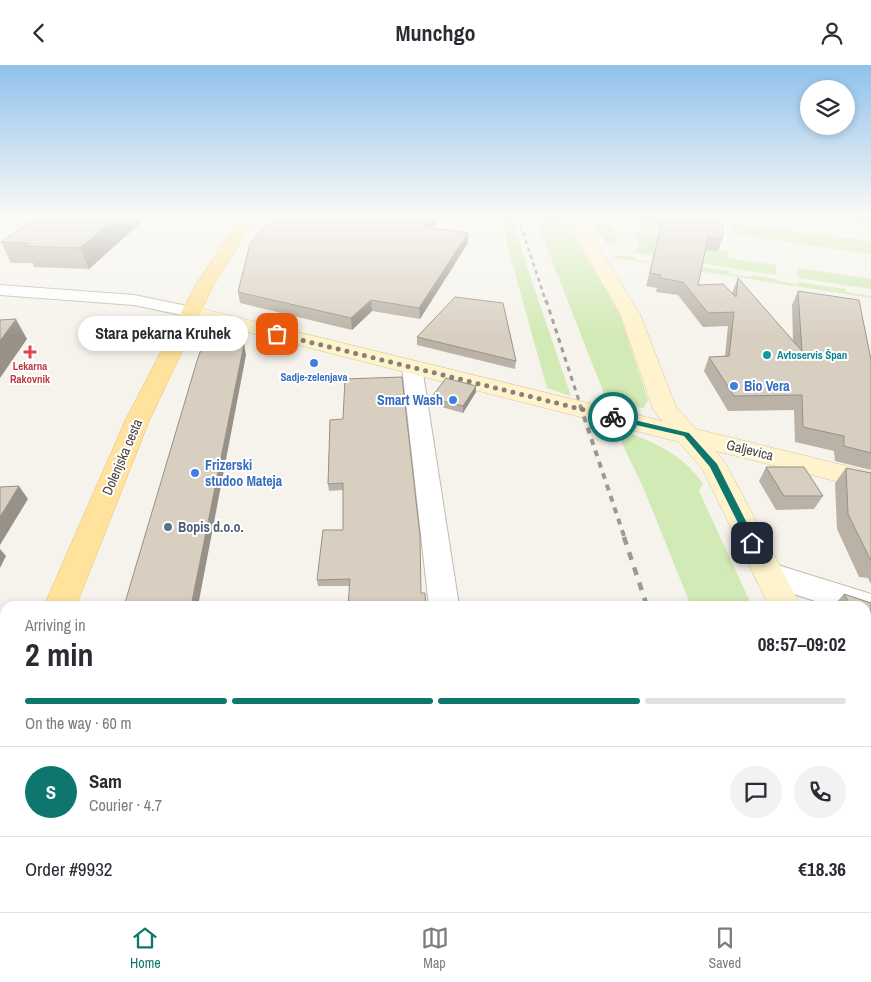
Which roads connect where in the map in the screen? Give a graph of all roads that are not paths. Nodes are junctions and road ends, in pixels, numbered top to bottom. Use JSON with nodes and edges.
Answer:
{"nodes":[{"id":1,"x":223,"y":257,"type":"edge"},
{"id":2,"x":595,"y":257,"type":"edge"},
{"id":3,"x":0,"y":291,"type":"edge"},
{"id":4,"x":191,"y":311,"type":"junction"},
{"id":5,"x":412,"y":367,"type":"junction"},
{"id":6,"x":687,"y":435,"type":"junction"},
{"id":7,"x":871,"y":481,"type":"edge"},
{"id":8,"x":768,"y":574,"type":"junction"},
{"id":9,"x":62,"y":601,"type":"edge"},
{"id":10,"x":443,"y":601,"type":"edge"},
{"id":11,"x":782,"y":601,"type":"edge"},
{"id":12,"x":852,"y":601,"type":"edge"}],
"edges":[{"from":1,"to":4,"type":"main road","name":"Dolenjska cesta"},
{"from":2,"to":6,"type":"street"},
{"from":3,"to":4,"type":"street"},
{"from":4,"to":5,"type":"street","name":"Galjevica"},
{"from":4,"to":9,"type":"main road","name":"Dolenjska cesta"},
{"from":5,"to":6,"type":"street","name":"Galjevica"},
{"from":5,"to":10,"type":"street"},
{"from":6,"to":7,"type":"street","name":"Galjevica"},
{"from":6,"to":8,"type":"street"},
{"from":8,"to":11,"type":"street"},
{"from":8,"to":12,"type":"street"}]}
